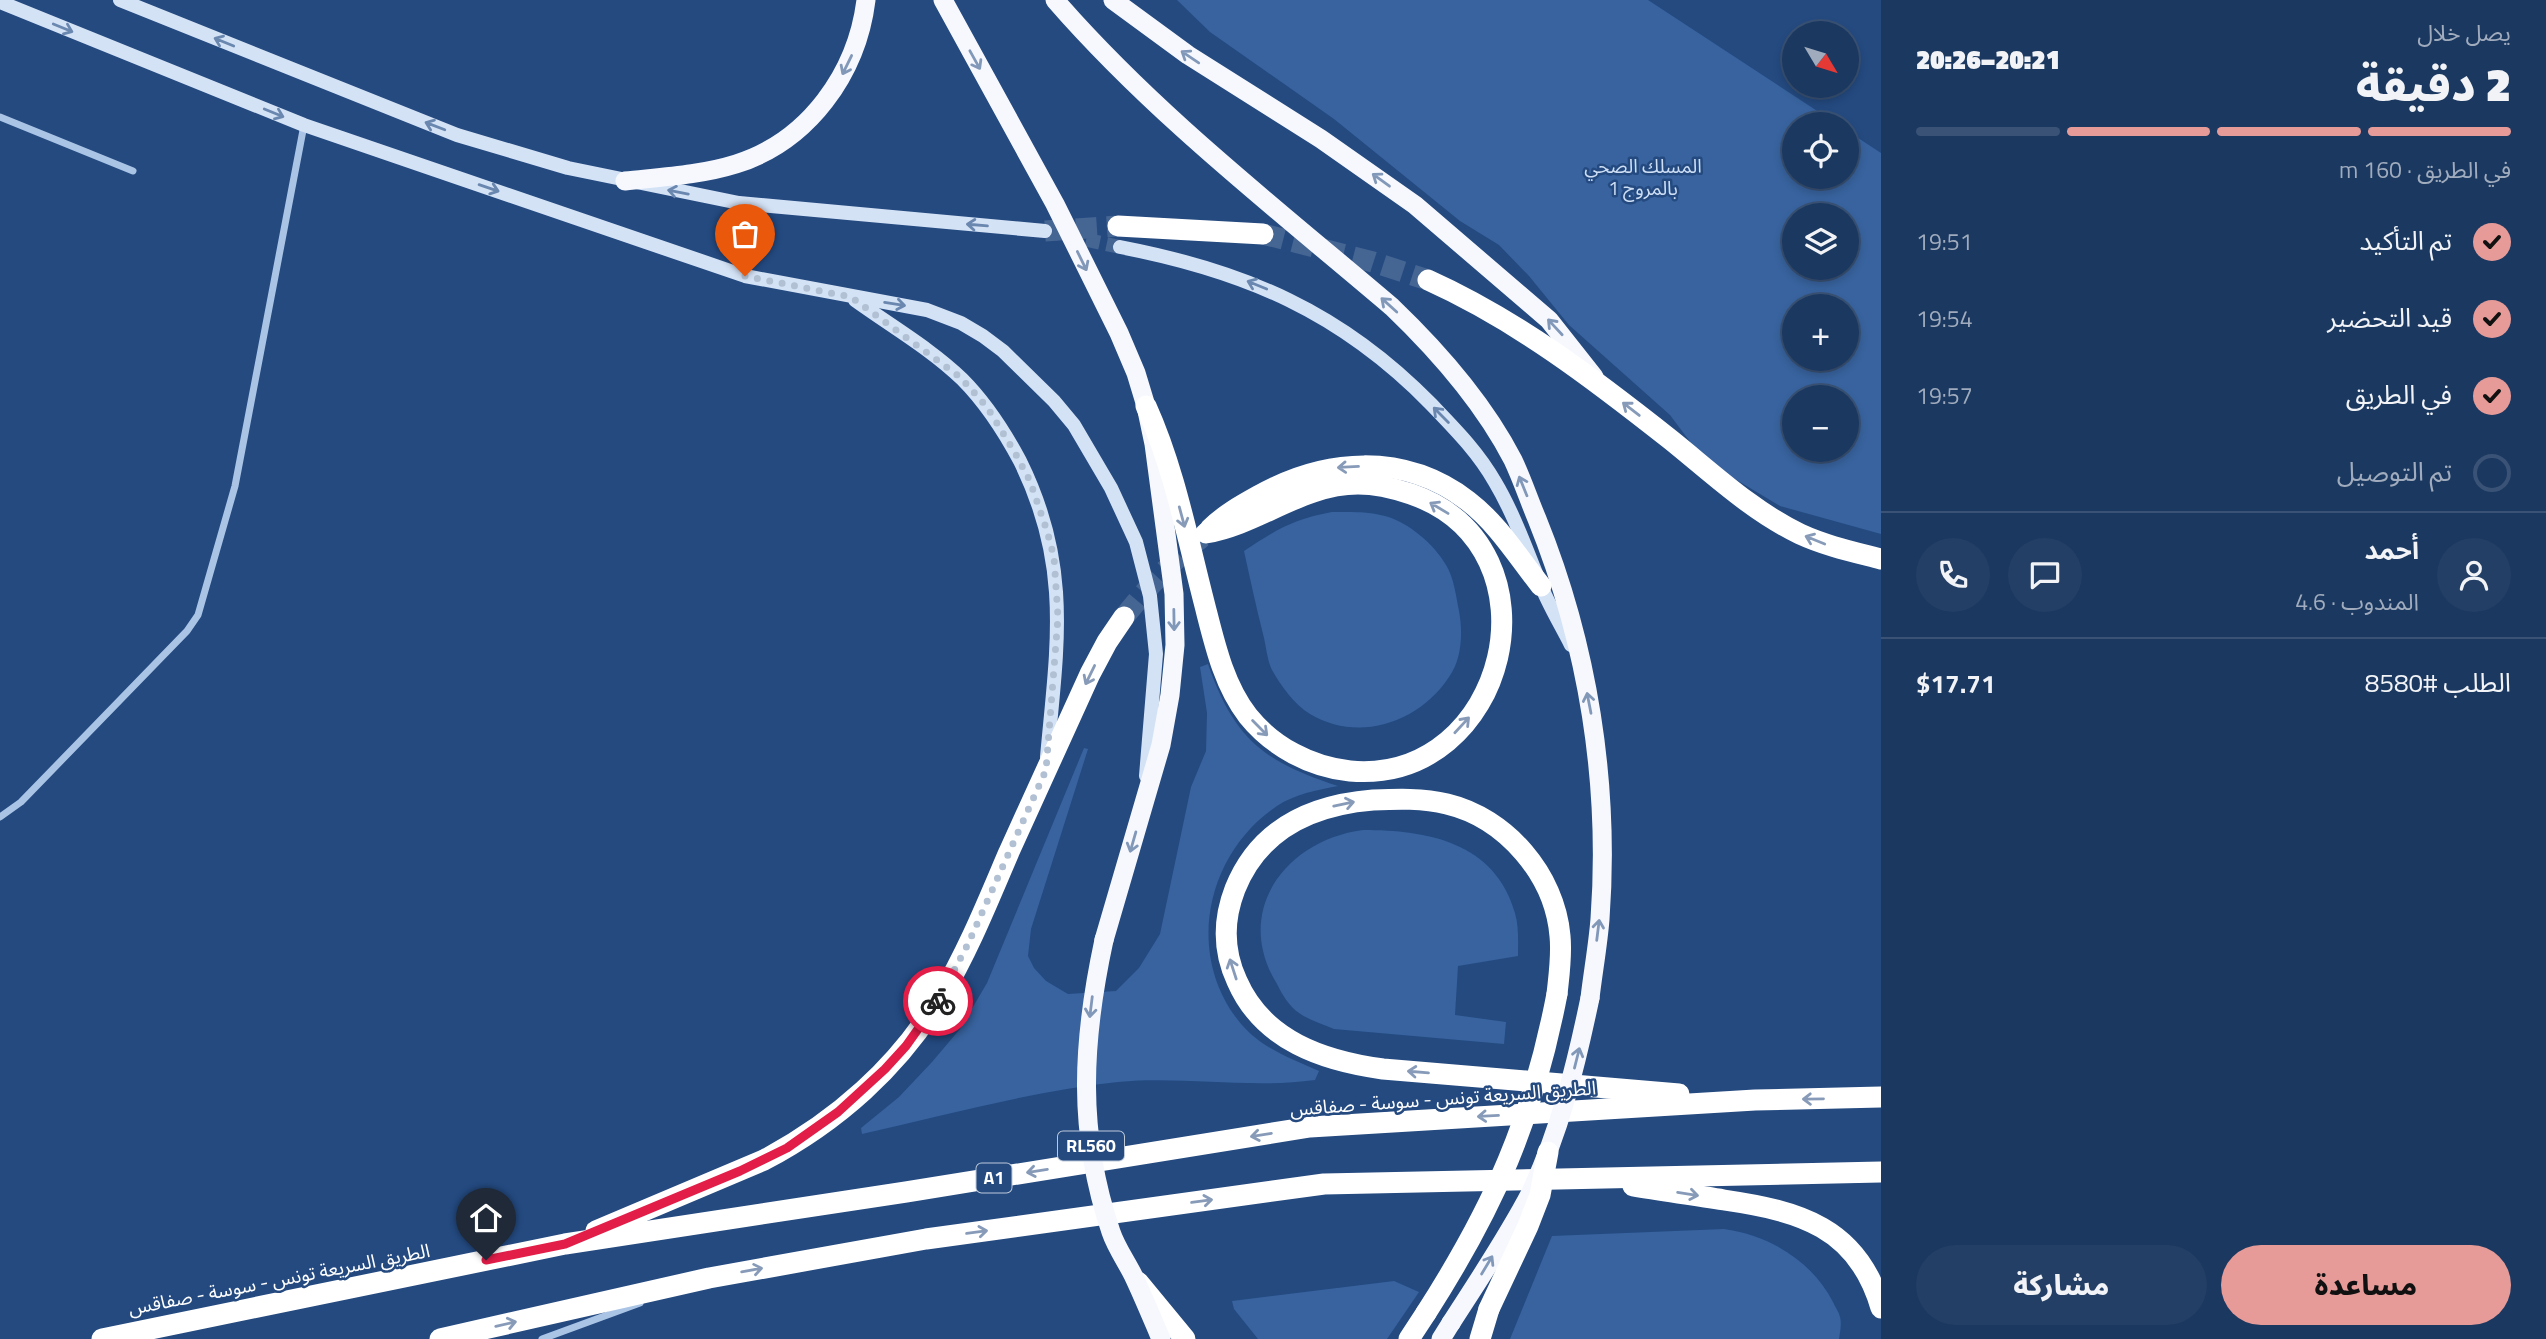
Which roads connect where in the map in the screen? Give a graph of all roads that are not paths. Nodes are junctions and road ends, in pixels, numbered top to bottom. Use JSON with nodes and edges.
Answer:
{"nodes":[{"id":1,"x":120,"y":0,"type":"edge"},
{"id":2,"x":866,"y":0,"type":"edge"},
{"id":3,"x":943,"y":0,"type":"edge"},
{"id":4,"x":1055,"y":0,"type":"edge"},
{"id":5,"x":1113,"y":0,"type":"edge"},
{"id":6,"x":0,"y":2,"type":"edge"},
{"id":7,"x":0,"y":117,"type":"edge"},
{"id":8,"x":304,"y":125,"type":"junction"},
{"id":9,"x":132,"y":171,"type":"dead end"},
{"id":10,"x":625,"y":181,"type":"junction"},
{"id":11,"x":1045,"y":231,"type":"dead end"},
{"id":12,"x":1263,"y":234,"type":"tunnel mouth"},
{"id":13,"x":1119,"y":236,"type":"joint"},
{"id":14,"x":1428,"y":280,"type":"tunnel mouth"},
{"id":15,"x":851,"y":297,"type":"junction"},
{"id":16,"x":1596,"y":381,"type":"junction"},
{"id":17,"x":1146,"y":406,"type":"junction"},
{"id":18,"x":1881,"y":559,"type":"edge"},
{"id":19,"x":1541,"y":586,"type":"junction"},
{"id":20,"x":1124,"y":617,"type":"tunnel mouth"},
{"id":21,"x":1582,"y":664,"type":"junction"},
{"id":22,"x":1046,"y":770,"type":"junction"},
{"id":23,"x":1147,"y":794,"type":"junction"},
{"id":24,"x":0,"y":817,"type":"edge"},
{"id":25,"x":1881,"y":1097,"type":"edge"},
{"id":26,"x":1755,"y":1100,"type":"junction"},
{"id":27,"x":1548,"y":1152,"type":"junction"},
{"id":28,"x":1881,"y":1172,"type":"edge"},
{"id":29,"x":1572,"y":1177,"type":"junction"},
{"id":30,"x":565,"y":1244,"type":"junction"},
{"id":31,"x":1133,"y":1275,"type":"junction"},
{"id":32,"x":709,"y":1278,"type":"junction"},
{"id":33,"x":1881,"y":1308,"type":"edge"},
{"id":34,"x":1446,"y":1331,"type":"edge"},
{"id":35,"x":102,"y":1339,"type":"edge"},
{"id":36,"x":440,"y":1339,"type":"edge"},
{"id":37,"x":542,"y":1339,"type":"edge"},
{"id":38,"x":1161,"y":1339,"type":"edge"},
{"id":39,"x":1185,"y":1339,"type":"edge"},
{"id":40,"x":1409,"y":1339,"type":"edge"},
{"id":41,"x":1480,"y":1339,"type":"edge"}],
"edges":[{"from":10,"to":1,"type":"main road","one_way":true},
{"from":2,"to":10,"type":"highway","one_way":true},
{"from":3,"to":17,"type":"highway","one_way":true},
{"from":21,"to":4,"type":"highway","one_way":true},
{"from":16,"to":5,"type":"highway","one_way":true},
{"from":6,"to":8,"type":"main road","one_way":true},
{"from":7,"to":9,"type":"street"},
{"from":8,"to":15,"type":"main road","one_way":true},
{"from":8,"to":24,"type":"street"},
{"from":11,"to":10,"type":"main road","one_way":true},
{"from":12,"to":13,"type":"highway"},
{"from":19,"to":13,"type":"main road","one_way":true},
{"from":14,"to":16,"type":"highway"},
{"from":15,"to":22,"type":"main road"},
{"from":15,"to":23,"type":"main road","one_way":true},
{"from":18,"to":16,"type":"highway","one_way":true},
{"from":17,"to":19,"type":"highway"},
{"from":17,"to":23,"type":"highway","one_way":true},
{"from":19,"to":21,"type":"main road"},
{"from":20,"to":22,"type":"highway","one_way":true},
{"from":27,"to":21,"type":"highway","one_way":true,"bridge":true},
{"from":22,"to":30,"type":"highway"},
{"from":23,"to":31,"type":"highway","number":"RL560","one_way":true,"bridge":true},
{"from":25,"to":26,"type":"highway","name":"الطريق السريعة تونس - سوسة - صفاقس","number":"A1","one_way":true},
{"from":26,"to":30,"type":"highway","name":"الطريق السريعة تونس - سوسة - صفاقس","number":"A1","one_way":true},
{"from":26,"to":40,"type":"highway","one_way":true,"bridge":true},
{"from":34,"to":27,"type":"highway","one_way":true,"bridge":true},
{"from":27,"to":41,"type":"highway","bridge":true},
{"from":28,"to":29,"type":"highway"},
{"from":32,"to":29,"type":"highway","one_way":true},
{"from":29,"to":33,"type":"highway","one_way":true},
{"from":30,"to":35,"type":"highway","name":"الطريق السريعة تونس - سوسة - صفاقس","number":"A1"},
{"from":31,"to":38,"type":"highway","number":"RL560","bridge":true},
{"from":31,"to":39,"type":"highway","bridge":true},
{"from":36,"to":32,"type":"highway","one_way":true},
{"from":32,"to":37,"type":"street"}]}
